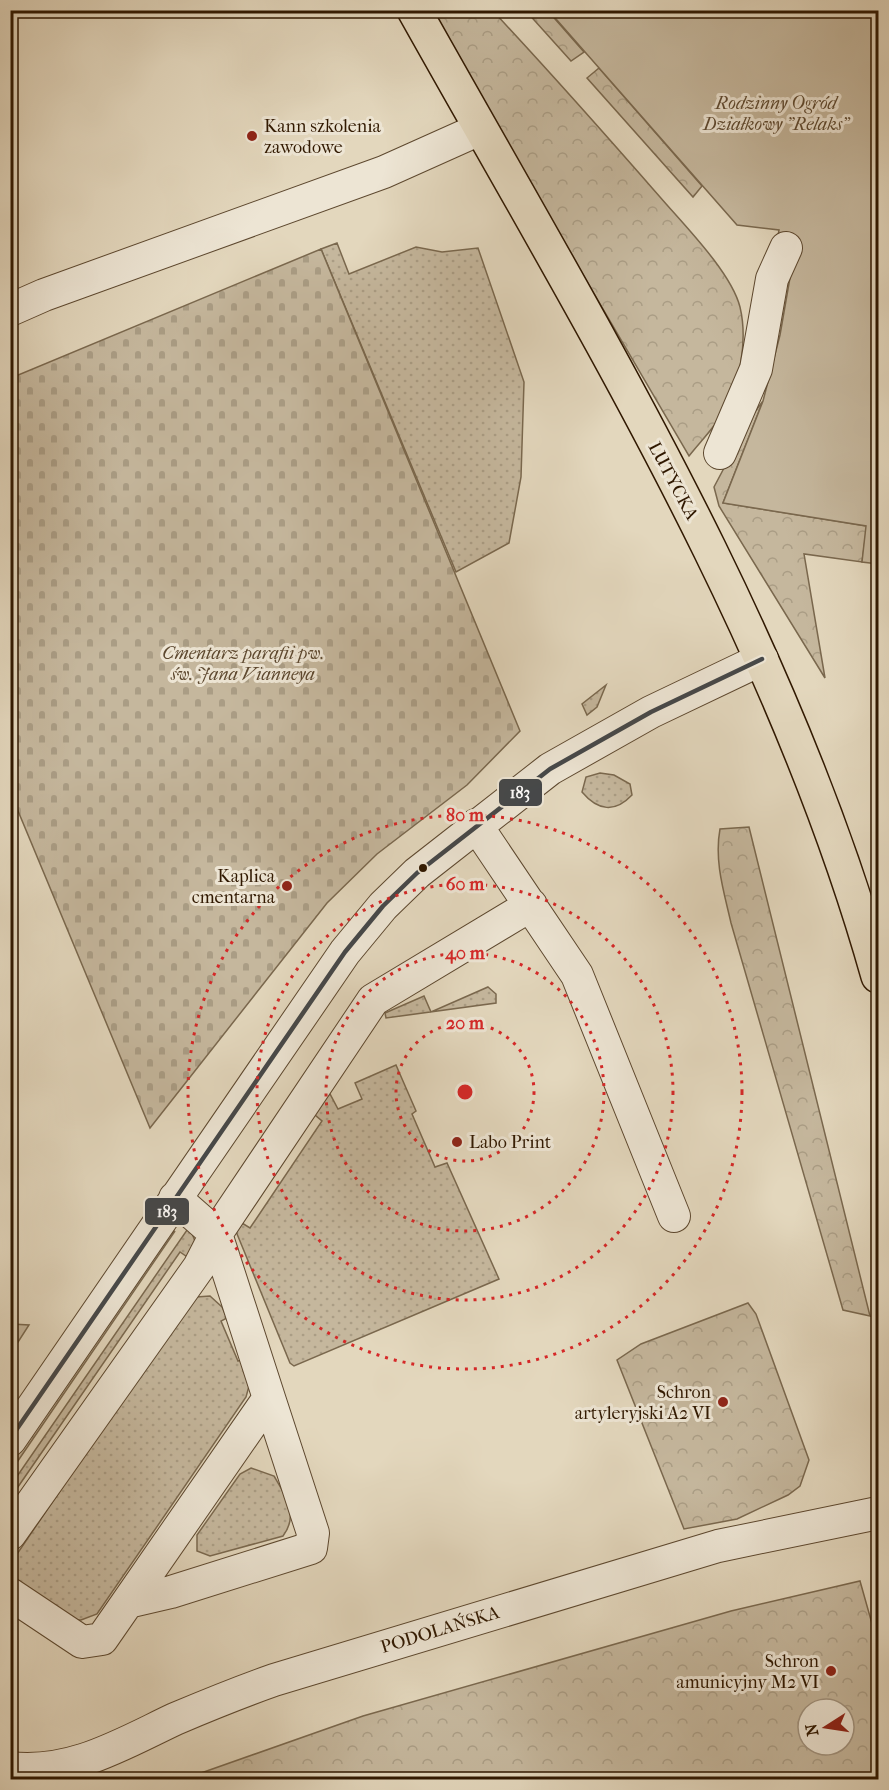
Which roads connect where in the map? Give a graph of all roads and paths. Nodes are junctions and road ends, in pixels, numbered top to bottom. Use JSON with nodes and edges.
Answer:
{"nodes":[{"id":1,"x":414,"y":10,"type":"edge"},
{"id":2,"x":480,"y":129,"type":"junction"},
{"id":3,"x":786,"y":248,"type":"dead end"},
{"id":4,"x":10,"y":310,"type":"edge"},
{"id":5,"x":720,"y":453,"type":"dead end"},
{"id":6,"x":762,"y":659,"type":"junction"},
{"id":7,"x":476,"y":825,"type":"junction"},
{"id":8,"x":531,"y":905,"type":"junction"},
{"id":9,"x":879,"y":976,"type":"edge"},
{"id":10,"x":176,"y":1197,"type":"junction"},
{"id":11,"x":674,"y":1216,"type":"dead end"},
{"id":12,"x":216,"y":1234,"type":"junction"},
{"id":13,"x":269,"y":1398,"type":"junction"},
{"id":14,"x":10,"y":1440,"type":"edge"},
{"id":15,"x":879,"y":1513,"type":"edge"},
{"id":16,"x":10,"y":1534,"type":"edge"},
{"id":17,"x":10,"y":1594,"type":"edge"},
{"id":18,"x":128,"y":1602,"type":"junction"},
{"id":19,"x":10,"y":1768,"type":"edge"}],
"edges":[{"from":1,"to":2,"type":"main road","name":"LUTYCKA"},
{"from":2,"to":4,"type":"street"},
{"from":2,"to":6,"type":"main road","name":"LUTYCKA"},
{"from":3,"to":5,"type":"street"},
{"from":6,"to":7,"type":"street"},
{"from":6,"to":9,"type":"main road","name":"LUTYCKA"},
{"from":7,"to":8,"type":"street"},
{"from":7,"to":10,"type":"street"},
{"from":8,"to":11,"type":"street"},
{"from":8,"to":12,"type":"street"},
{"from":10,"to":12,"type":"street"},
{"from":10,"to":14,"type":"street"},
{"from":12,"to":13,"type":"street"},
{"from":12,"to":16,"type":"street"},
{"from":13,"to":18,"type":"street"},
{"from":13,"to":18,"type":"street"},
{"from":15,"to":19,"type":"street","name":"PODOLAŃSKA"},
{"from":17,"to":18,"type":"street"}]}
